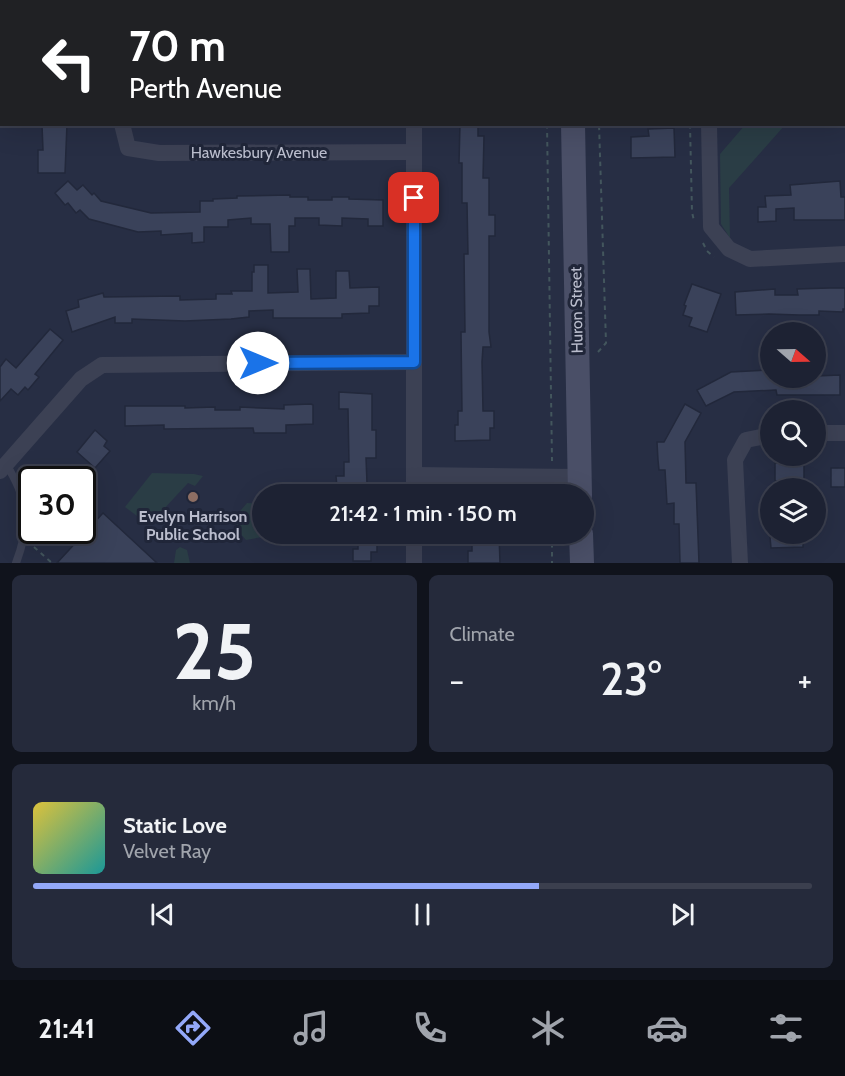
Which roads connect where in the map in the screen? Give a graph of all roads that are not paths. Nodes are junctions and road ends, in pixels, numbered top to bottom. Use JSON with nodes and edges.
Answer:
{"nodes":[{"id":1,"x":122,"y":126,"type":"edge"},
{"id":2,"x":414,"y":126,"type":"edge"},
{"id":3,"x":573,"y":126,"type":"edge"},
{"id":4,"x":709,"y":126,"type":"edge"},
{"id":5,"x":414,"y":152,"type":"junction"},
{"id":6,"x":845,"y":254,"type":"edge"},
{"id":7,"x":414,"y":362,"type":"junction"},
{"id":8,"x":845,"y":433,"type":"edge"},
{"id":9,"x":826,"y":434,"type":"edge"},
{"id":10,"x":760,"y":437,"type":"edge"},
{"id":11,"x":3,"y":468,"type":"edge"},
{"id":12,"x":414,"y":475,"type":"junction"},
{"id":13,"x":414,"y":484,"type":"edge"},
{"id":14,"x":550,"y":484,"type":"edge"},
{"id":15,"x":580,"y":484,"type":"edge"},
{"id":16,"x":414,"y":544,"type":"edge"},
{"id":17,"x":581,"y":544,"type":"edge"},
{"id":18,"x":16,"y":563,"type":"edge"},
{"id":19,"x":414,"y":563,"type":"edge"},
{"id":20,"x":582,"y":563,"type":"edge"},
{"id":21,"x":740,"y":563,"type":"edge"}],
"edges":[{"from":1,"to":5,"type":"street","name":"Hawkesbury Avenue"},
{"from":2,"to":5,"type":"street"},
{"from":3,"to":15,"type":"main road","name":"Huron Street"},
{"from":4,"to":6,"type":"street"},
{"from":5,"to":7,"type":"street"},
{"from":7,"to":11,"type":"street"},
{"from":7,"to":12,"type":"street"},
{"from":8,"to":9,"type":"street"},
{"from":10,"to":21,"type":"street"},
{"from":11,"to":18,"type":"lane"},
{"from":12,"to":13,"type":"street"},
{"from":12,"to":14,"type":"street"},
{"from":16,"to":19,"type":"street"},
{"from":17,"to":20,"type":"main road"}]}
